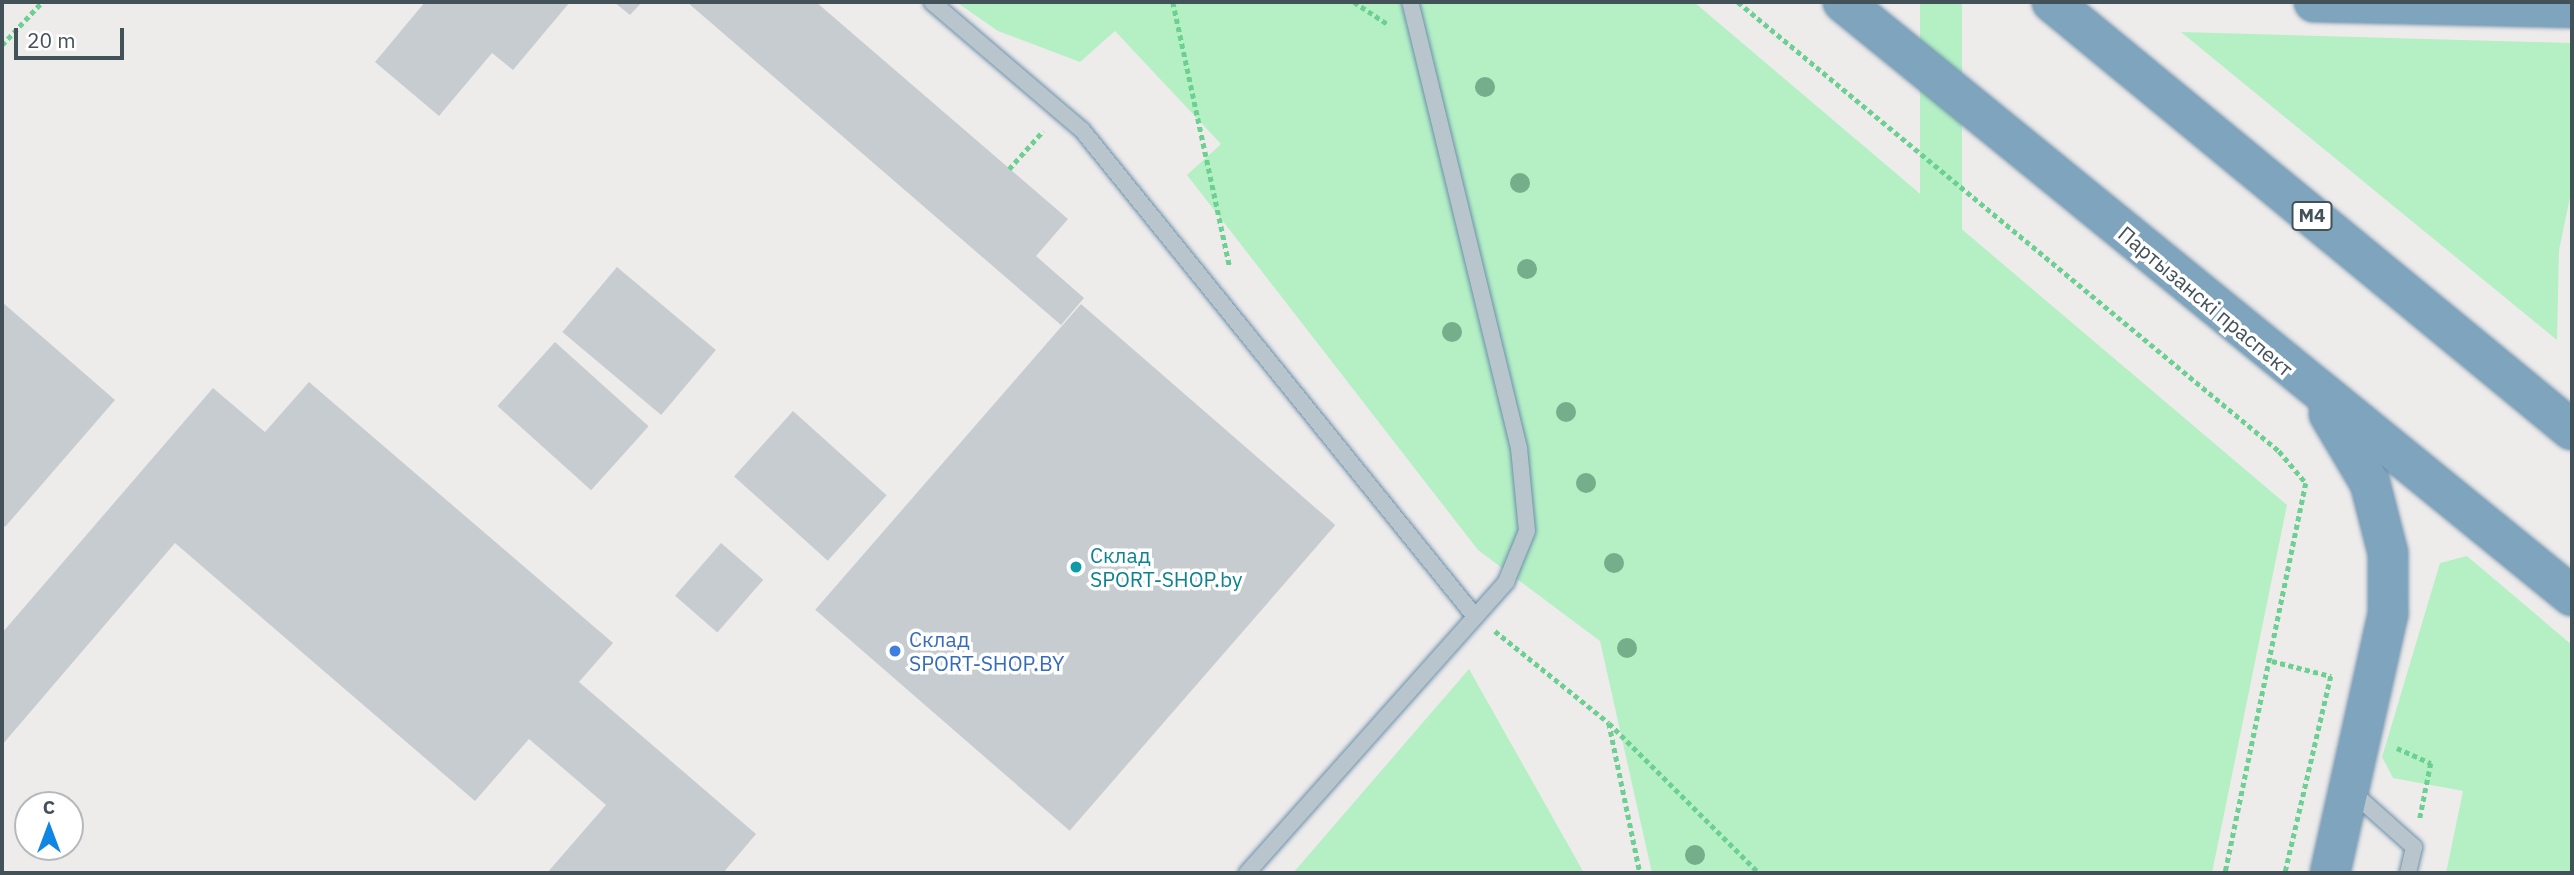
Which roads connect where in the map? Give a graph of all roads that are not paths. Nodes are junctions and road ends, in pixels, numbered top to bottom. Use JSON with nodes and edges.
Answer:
{"nodes":[{"id":1,"x":932,"y":2,"type":"edge"},
{"id":2,"x":1410,"y":2,"type":"edge"},
{"id":3,"x":1843,"y":2,"type":"edge"},
{"id":4,"x":2052,"y":2,"type":"edge"},
{"id":5,"x":2314,"y":2,"type":"edge"},
{"id":6,"x":2572,"y":8,"type":"edge"},
{"id":7,"x":2304,"y":382,"type":"junction"},
{"id":8,"x":2572,"y":430,"type":"edge"},
{"id":9,"x":2572,"y":596,"type":"edge"},
{"id":10,"x":1473,"y":614,"type":"junction"},
{"id":11,"x":2349,"y":789,"type":"junction"},
{"id":12,"x":1247,"y":873,"type":"edge"},
{"id":13,"x":2330,"y":873,"type":"edge"},
{"id":14,"x":2408,"y":873,"type":"edge"}],
"edges":[{"from":1,"to":10,"type":"lane"},
{"from":2,"to":10,"type":"lane"},
{"from":3,"to":7,"type":"highway","name":"Партызанскі праспект"},
{"from":4,"to":8,"type":"highway","number":"М4"},
{"from":5,"to":6,"type":"highway"},
{"from":7,"to":9,"type":"highway","name":"Партызанскі праспект"},
{"from":7,"to":11,"type":"highway"},
{"from":10,"to":12,"type":"lane"},
{"from":11,"to":13,"type":"highway"},
{"from":11,"to":14,"type":"lane"}]}
